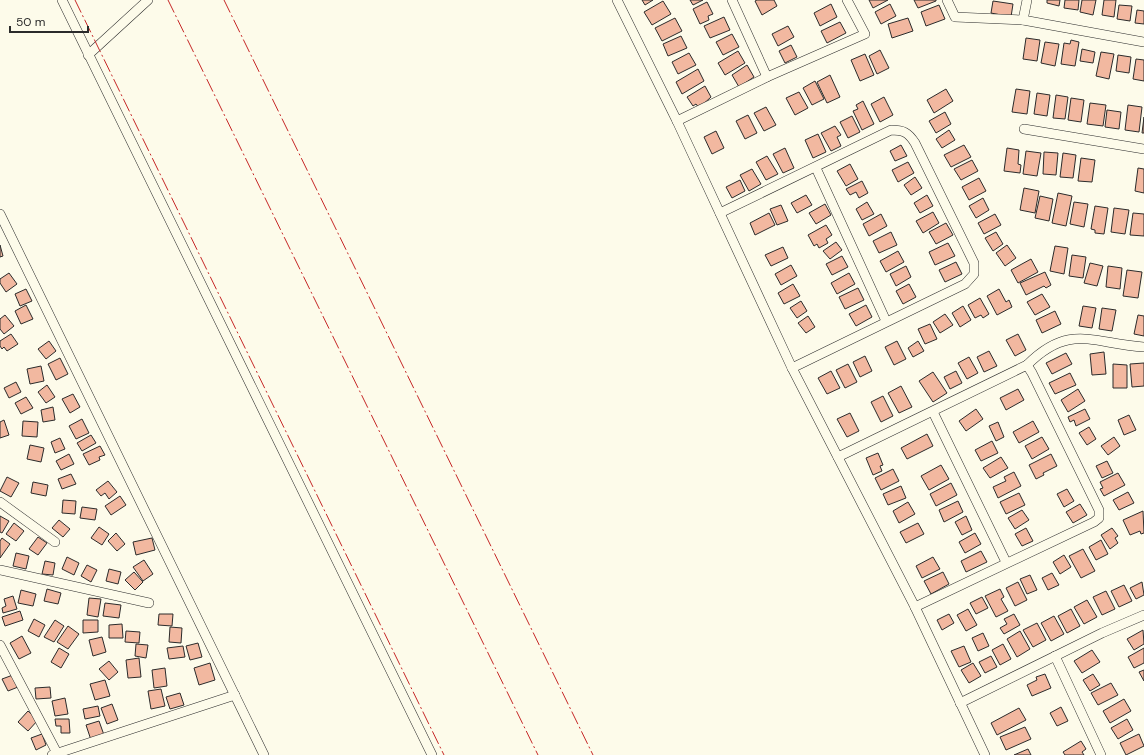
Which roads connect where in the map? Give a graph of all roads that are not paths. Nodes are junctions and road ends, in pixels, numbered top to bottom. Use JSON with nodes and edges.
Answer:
{"nodes":[{"id":1,"x":62,"y":0,"type":"edge"},
{"id":2,"x":148,"y":0,"type":"edge"},
{"id":3,"x":617,"y":0,"type":"edge"},
{"id":4,"x":732,"y":0,"type":"edge"},
{"id":5,"x":847,"y":0,"type":"edge"},
{"id":6,"x":947,"y":0,"type":"edge"},
{"id":7,"x":1027,"y":0,"type":"edge"},
{"id":8,"x":1023,"y":20,"type":"junction"},
{"id":9,"x":1144,"y":42,"type":"edge"},
{"id":10,"x":88,"y":55,"type":"junction"},
{"id":11,"x":767,"y":77,"type":"junction"},
{"id":12,"x":677,"y":121,"type":"junction"},
{"id":13,"x":1024,"y":129,"type":"dead end"},
{"id":14,"x":1144,"y":149,"type":"edge"},
{"id":15,"x":816,"y":168,"type":"junction"},
{"id":16,"x":720,"y":213,"type":"junction"},
{"id":17,"x":0,"y":214,"type":"edge"},
{"id":18,"x":886,"y":321,"type":"junction"},
{"id":19,"x":1144,"y":346,"type":"edge"},
{"id":20,"x":1027,"y":365,"type":"junction"},
{"id":21,"x":792,"y":368,"type":"junction"},
{"id":22,"x":933,"y":412,"type":"junction"},
{"id":23,"x":838,"y":457,"type":"junction"},
{"id":24,"x":0,"y":502,"type":"edge"},
{"id":25,"x":55,"y":542,"type":"dead end"},
{"id":26,"x":1006,"y":562,"type":"junction"},
{"id":27,"x":0,"y":570,"type":"edge"},
{"id":28,"x":149,"y":603,"type":"dead end"},
{"id":29,"x":915,"y":607,"type":"junction"},
{"id":30,"x":1144,"y":615,"type":"edge"},
{"id":31,"x":0,"y":645,"type":"edge"},
{"id":32,"x":1055,"y":656,"type":"junction"},
{"id":33,"x":235,"y":695,"type":"junction"},
{"id":34,"x":960,"y":703,"type":"junction"},
{"id":35,"x":54,"y":754,"type":"edge"},
{"id":36,"x":264,"y":755,"type":"edge"},
{"id":37,"x":432,"y":755,"type":"edge"},
{"id":38,"x":985,"y":755,"type":"edge"},
{"id":39,"x":1101,"y":755,"type":"edge"}],
"edges":[{"from":1,"to":10,"type":"street"},
{"from":2,"to":10,"type":"street"},
{"from":3,"to":12,"type":"street"},
{"from":4,"to":11,"type":"street"},
{"from":5,"to":11,"type":"street"},
{"from":6,"to":8,"type":"street"},
{"from":7,"to":8,"type":"street"},
{"from":8,"to":9,"type":"street"},
{"from":10,"to":37,"type":"street"},
{"from":11,"to":12,"type":"street"},
{"from":12,"to":16,"type":"street"},
{"from":13,"to":14,"type":"street"},
{"from":15,"to":16,"type":"street"},
{"from":15,"to":18,"type":"street"},
{"from":15,"to":18,"type":"street"},
{"from":16,"to":21,"type":"street"},
{"from":17,"to":33,"type":"street"},
{"from":18,"to":21,"type":"street"},
{"from":19,"to":20,"type":"street"},
{"from":20,"to":22,"type":"street"},
{"from":20,"to":26,"type":"street"},
{"from":21,"to":23,"type":"street"},
{"from":22,"to":23,"type":"street"},
{"from":22,"to":26,"type":"street"},
{"from":23,"to":29,"type":"street"},
{"from":24,"to":25,"type":"street"},
{"from":26,"to":29,"type":"street"},
{"from":27,"to":28,"type":"street"},
{"from":29,"to":34,"type":"street"},
{"from":30,"to":32,"type":"street"},
{"from":31,"to":35,"type":"street"},
{"from":32,"to":34,"type":"street"},
{"from":32,"to":39,"type":"street"},
{"from":33,"to":35,"type":"street"},
{"from":33,"to":36,"type":"street"},
{"from":34,"to":38,"type":"street"}]}
